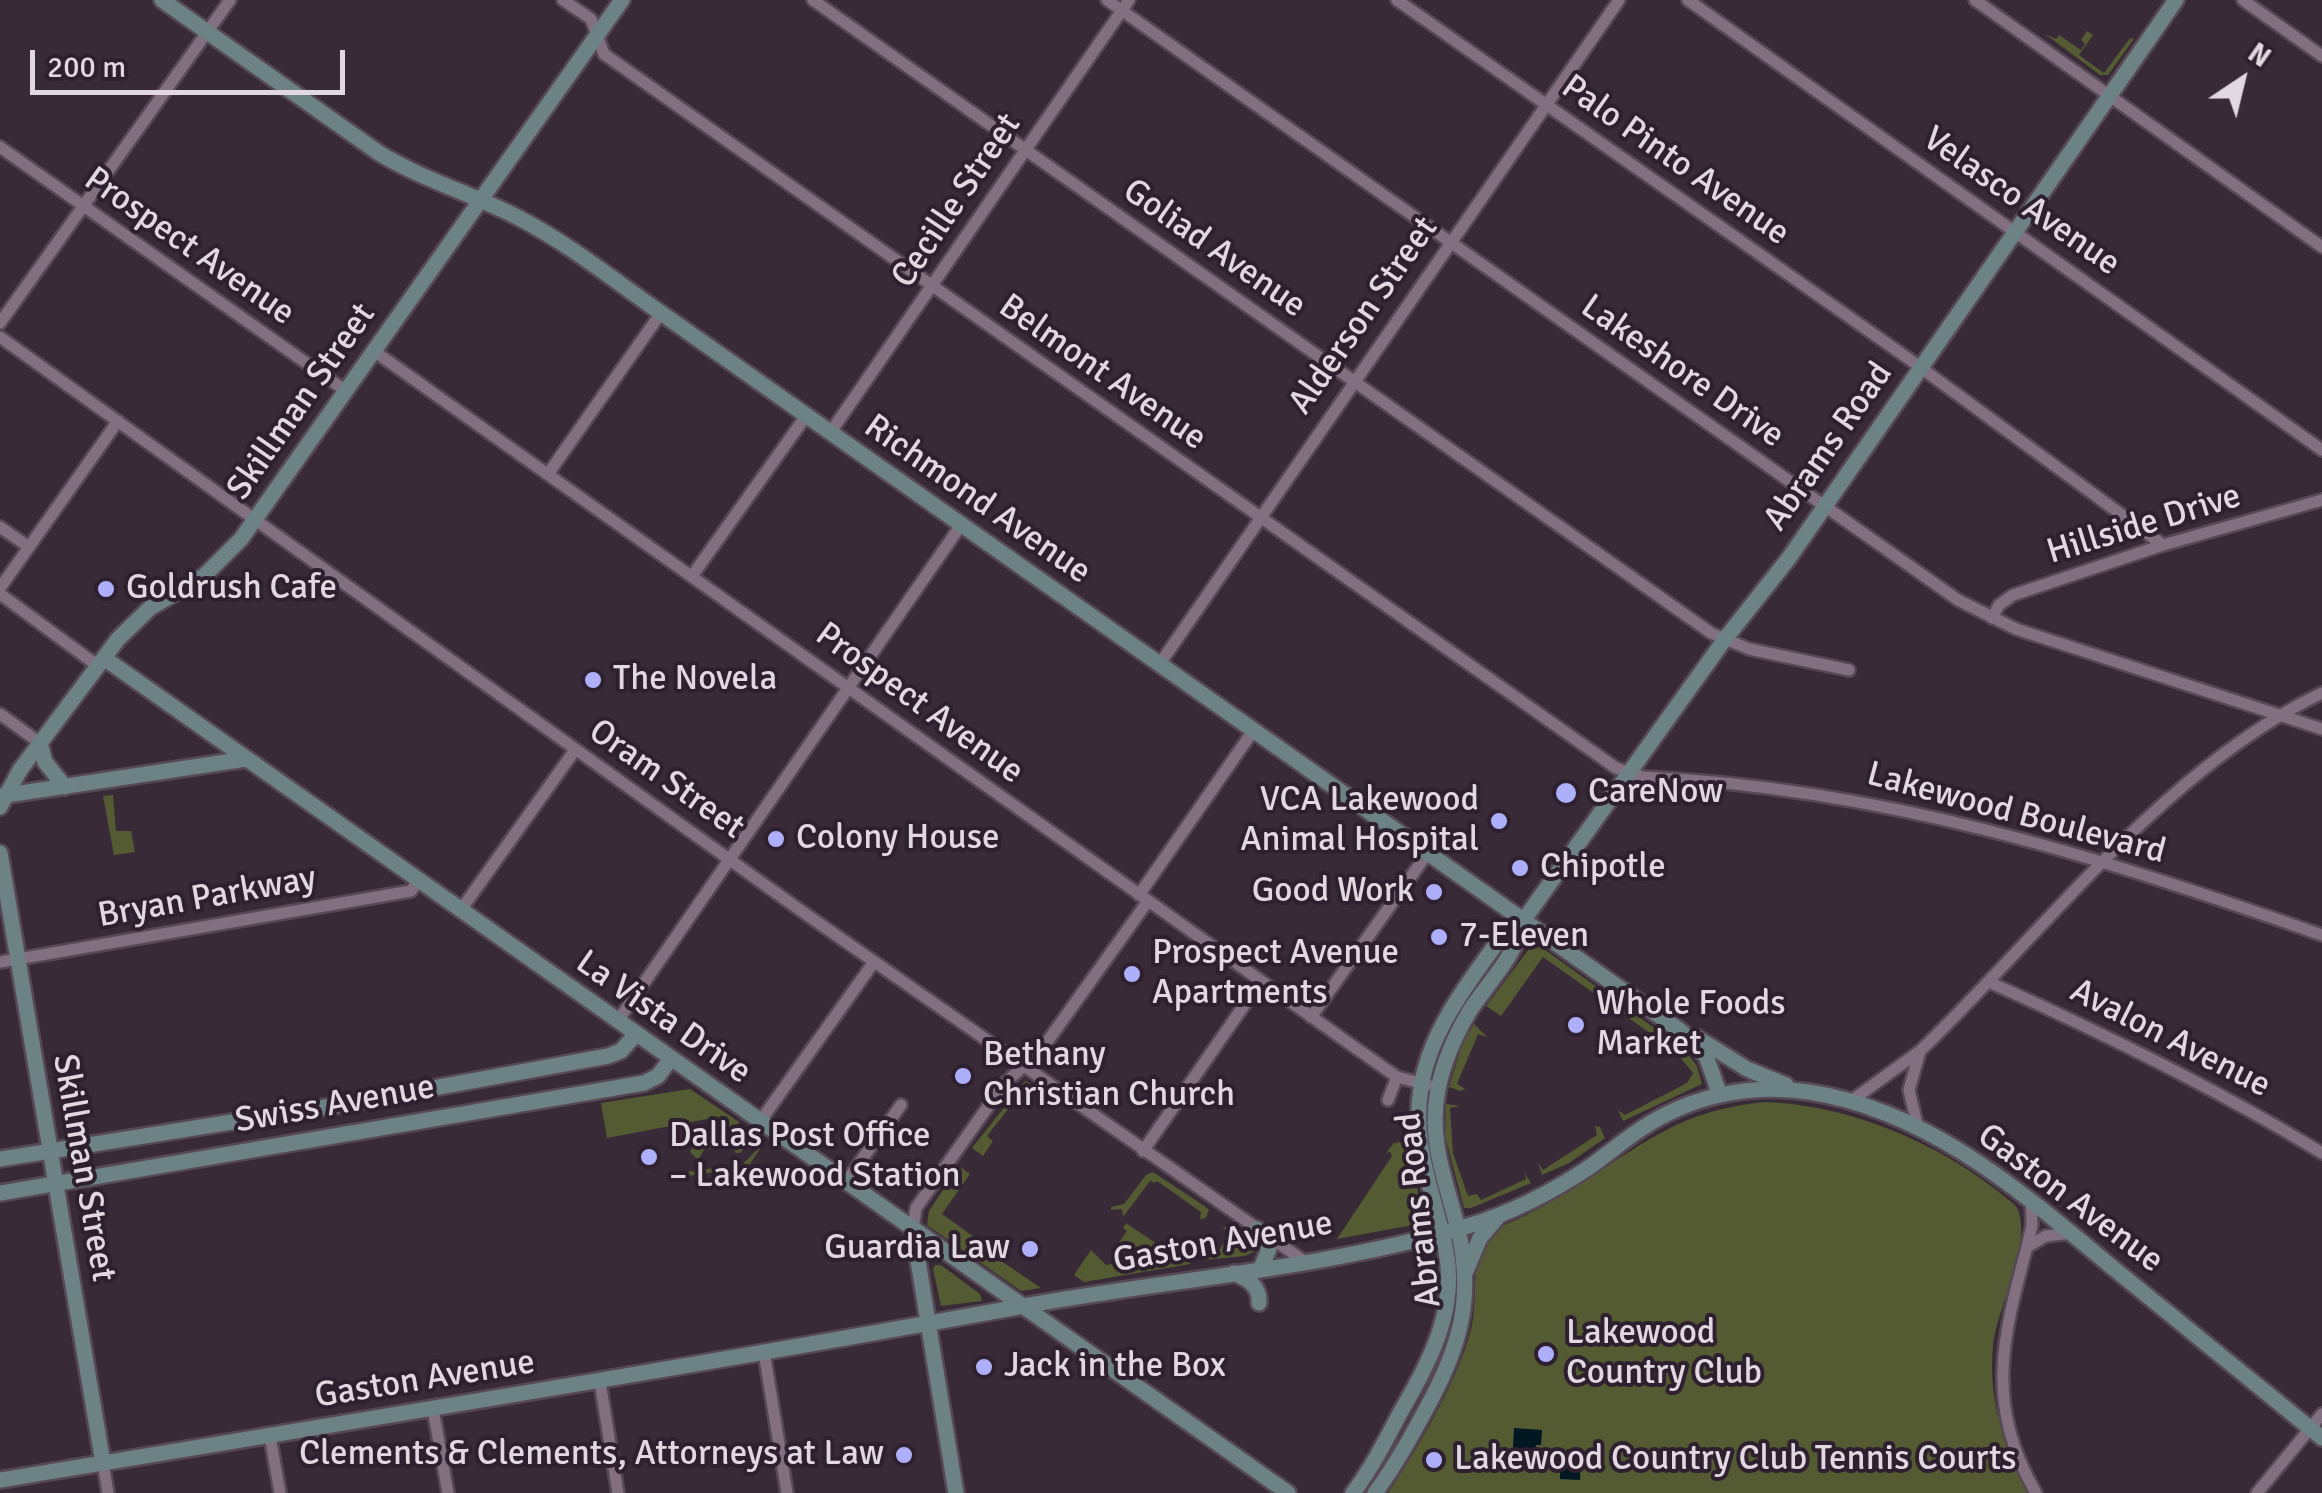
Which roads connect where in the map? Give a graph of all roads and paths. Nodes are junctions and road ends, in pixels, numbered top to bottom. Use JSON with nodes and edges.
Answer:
{"nodes":[{"id":1,"x":162,"y":0,"type":"edge"},
{"id":2,"x":230,"y":0,"type":"edge"},
{"id":3,"x":563,"y":0,"type":"edge"},
{"id":4,"x":622,"y":0,"type":"edge"},
{"id":5,"x":813,"y":0,"type":"edge"},
{"id":6,"x":1107,"y":0,"type":"edge"},
{"id":7,"x":1397,"y":0,"type":"edge"},
{"id":8,"x":1618,"y":0,"type":"edge"},
{"id":9,"x":1688,"y":0,"type":"edge"},
{"id":10,"x":1974,"y":0,"type":"edge"},
{"id":11,"x":2176,"y":0,"type":"edge"},
{"id":12,"x":2243,"y":0,"type":"edge"},
{"id":13,"x":1126,"y":5,"type":"edge"},
{"id":14,"x":207,"y":32,"type":"junction"},
{"id":15,"x":597,"y":36,"type":"junction"},
{"id":16,"x":2322,"y":56,"type":"edge"},
{"id":17,"x":2110,"y":96,"type":"junction"},
{"id":18,"x":1547,"y":105,"type":"junction"},
{"id":19,"x":0,"y":147,"type":"edge"},
{"id":20,"x":1025,"y":148,"type":"junction"},
{"id":21,"x":482,"y":199,"type":"junction"},
{"id":22,"x":83,"y":206,"type":"junction"},
{"id":23,"x":2016,"y":231,"type":"junction"},
{"id":24,"x":1452,"y":242,"type":"junction"},
{"id":25,"x":2322,"y":247,"type":"edge"},
{"id":26,"x":931,"y":286,"type":"junction"},
{"id":27,"x":661,"y":313,"type":"junction"},
{"id":28,"x":0,"y":323,"type":"edge"},
{"id":29,"x":0,"y":338,"type":"edge"},
{"id":30,"x":374,"y":351,"type":"junction"},
{"id":31,"x":1920,"y":368,"type":"junction"},
{"id":32,"x":1355,"y":382,"type":"junction"},
{"id":33,"x":346,"y":391,"type":"junction"},
{"id":34,"x":806,"y":416,"type":"junction"},
{"id":35,"x":118,"y":421,"type":"junction"},
{"id":36,"x":830,"y":433,"type":"junction"},
{"id":37,"x":2322,"y":450,"type":"edge"},
{"id":38,"x":548,"y":474,"type":"junction"},
{"id":39,"x":2322,"y":500,"type":"edge"},
{"id":40,"x":1824,"y":508,"type":"junction"},
{"id":41,"x":1260,"y":518,"type":"junction"},
{"id":42,"x":255,"y":519,"type":"junction"},
{"id":43,"x":960,"y":525,"type":"junction"},
{"id":44,"x":0,"y":526,"type":"edge"},
{"id":45,"x":29,"y":546,"type":"junction"},
{"id":46,"x":2163,"y":546,"type":"junction"},
{"id":47,"x":692,"y":576,"type":"junction"},
{"id":48,"x":0,"y":591,"type":"edge"},
{"id":49,"x":1992,"y":618,"type":"junction"},
{"id":50,"x":1725,"y":639,"type":"junction"},
{"id":51,"x":101,"y":662,"type":"junction"},
{"id":52,"x":1159,"y":665,"type":"junction"},
{"id":53,"x":1849,"y":670,"type":"dead end"},
{"id":54,"x":848,"y":686,"type":"junction"},
{"id":55,"x":2322,"y":693,"type":"edge"},
{"id":56,"x":0,"y":714,"type":"edge"},
{"id":57,"x":2278,"y":714,"type":"junction"},
{"id":58,"x":2322,"y":729,"type":"edge"},
{"id":59,"x":207,"y":731,"type":"junction"},
{"id":60,"x":1252,"y":731,"type":"junction"},
{"id":61,"x":40,"y":743,"type":"junction"},
{"id":62,"x":575,"y":750,"type":"junction"},
{"id":63,"x":246,"y":759,"type":"junction"},
{"id":64,"x":191,"y":766,"type":"junction"},
{"id":65,"x":1628,"y":774,"type":"junction"},
{"id":66,"x":65,"y":787,"type":"junction"},
{"id":67,"x":2,"y":800,"type":"edge"},
{"id":68,"x":0,"y":853,"type":"edge"},
{"id":69,"x":1427,"y":854,"type":"junction"},
{"id":70,"x":730,"y":860,"type":"junction"},
{"id":71,"x":2105,"y":862,"type":"junction"},
{"id":72,"x":418,"y":881,"type":"junction"},
{"id":73,"x":1143,"y":898,"type":"junction"},
{"id":74,"x":460,"y":911,"type":"junction"},
{"id":75,"x":1522,"y":921,"type":"junction"},
{"id":76,"x":2322,"y":935,"type":"edge"},
{"id":77,"x":18,"y":958,"type":"junction"},
{"id":78,"x":0,"y":962,"type":"edge"},
{"id":79,"x":874,"y":962,"type":"junction"},
{"id":80,"x":1261,"y":981,"type":"junction"},
{"id":81,"x":1989,"y":982,"type":"junction"},
{"id":82,"x":1311,"y":1017,"type":"junction"},
{"id":83,"x":617,"y":1022,"type":"junction"},
{"id":84,"x":1682,"y":1032,"type":"junction"},
{"id":85,"x":635,"y":1034,"type":"junction"},
{"id":86,"x":1920,"y":1050,"type":"junction"},
{"id":87,"x":670,"y":1060,"type":"junction"},
{"id":88,"x":1022,"y":1067,"type":"junction"},
{"id":89,"x":1397,"y":1077,"type":"junction"},
{"id":90,"x":1421,"y":1083,"type":"junction"},
{"id":91,"x":1438,"y":1088,"type":"junction"},
{"id":92,"x":1804,"y":1091,"type":"junction"},
{"id":93,"x":1720,"y":1095,"type":"junction"},
{"id":94,"x":1388,"y":1100,"type":"dead end"},
{"id":95,"x":1851,"y":1101,"type":"junction"},
{"id":96,"x":357,"y":1102,"type":"junction"},
{"id":97,"x":902,"y":1105,"type":"dead end"},
{"id":98,"x":760,"y":1123,"type":"junction"},
{"id":99,"x":1918,"y":1128,"type":"junction"},
{"id":100,"x":361,"y":1131,"type":"junction"},
{"id":101,"x":49,"y":1151,"type":"junction"},
{"id":102,"x":1143,"y":1151,"type":"junction"},
{"id":103,"x":2322,"y":1153,"type":"edge"},
{"id":104,"x":0,"y":1159,"type":"edge"},
{"id":105,"x":845,"y":1183,"type":"junction"},
{"id":106,"x":55,"y":1184,"type":"junction"},
{"id":107,"x":0,"y":1193,"type":"edge"},
{"id":108,"x":2031,"y":1200,"type":"junction"},
{"id":109,"x":1500,"y":1214,"type":"junction"},
{"id":110,"x":1257,"y":1229,"type":"junction"},
{"id":111,"x":912,"y":1230,"type":"junction"},
{"id":112,"x":1450,"y":1230,"type":"junction"},
{"id":113,"x":2071,"y":1233,"type":"junction"},
{"id":114,"x":2027,"y":1246,"type":"junction"},
{"id":115,"x":1304,"y":1262,"type":"junction"},
{"id":116,"x":1261,"y":1268,"type":"junction"},
{"id":117,"x":1234,"y":1273,"type":"junction"},
{"id":118,"x":1464,"y":1275,"type":"junction"},
{"id":119,"x":1259,"y":1303,"type":"dead end"},
{"id":120,"x":1021,"y":1306,"type":"junction"},
{"id":121,"x":928,"y":1325,"type":"junction"},
{"id":122,"x":764,"y":1352,"type":"junction"},
{"id":123,"x":600,"y":1382,"type":"junction"},
{"id":124,"x":1413,"y":1390,"type":"junction"},
{"id":125,"x":1431,"y":1401,"type":"junction"},
{"id":126,"x":433,"y":1409,"type":"junction"},
{"id":127,"x":2322,"y":1414,"type":"edge"},
{"id":128,"x":2316,"y":1433,"type":"edge"},
{"id":129,"x":270,"y":1436,"type":"junction"},
{"id":130,"x":103,"y":1462,"type":"junction"},
{"id":131,"x":0,"y":1480,"type":"edge"},
{"id":132,"x":108,"y":1493,"type":"edge"},
{"id":133,"x":280,"y":1493,"type":"edge"},
{"id":134,"x":448,"y":1493,"type":"edge"},
{"id":135,"x":618,"y":1493,"type":"edge"},
{"id":136,"x":787,"y":1493,"type":"edge"},
{"id":137,"x":956,"y":1493,"type":"edge"},
{"id":138,"x":1288,"y":1493,"type":"edge"},
{"id":139,"x":1352,"y":1493,"type":"edge"},
{"id":140,"x":1375,"y":1493,"type":"edge"},
{"id":141,"x":2036,"y":1493,"type":"edge"},
{"id":142,"x":2257,"y":1493,"type":"edge"}],
"edges":[{"from":1,"to":14,"type":"street","name":"Richmond Avenue"},
{"from":2,"to":14,"type":"street"},
{"from":3,"to":15,"type":"street","name":"Belmont Avenue"},
{"from":4,"to":15,"type":"street","name":"Skillman Street"},
{"from":5,"to":20,"type":"street","name":"Goliad Avenue"},
{"from":6,"to":13,"type":"street","name":"Lakeshore Drive"},
{"from":7,"to":18,"type":"street","name":"Palo Pinto Avenue"},
{"from":8,"to":18,"type":"street","name":"Alderson Street"},
{"from":9,"to":23,"type":"street","name":"Velasco Avenue"},
{"from":10,"to":17,"type":"street"},
{"from":11,"to":17,"type":"street","name":"Abrams Road"},
{"from":12,"to":16,"type":"street"},
{"from":13,"to":20,"type":"street","name":"Cecille Street"},
{"from":13,"to":24,"type":"street","name":"Lakeshore Drive"},
{"from":14,"to":21,"type":"street","name":"Richmond Avenue"},
{"from":14,"to":22,"type":"street"},
{"from":15,"to":21,"type":"street","name":"Skillman Street"},
{"from":15,"to":26,"type":"street","name":"Belmont Avenue"},
{"from":17,"to":23,"type":"street","name":"Abrams Road"},
{"from":17,"to":25,"type":"street"},
{"from":18,"to":24,"type":"street","name":"Alderson Street"},
{"from":18,"to":31,"type":"street","name":"Palo Pinto Avenue"},
{"from":19,"to":22,"type":"street","name":"Prospect Avenue"},
{"from":20,"to":26,"type":"street","name":"Cecille Street"},
{"from":20,"to":32,"type":"street","name":"Goliad Avenue"},
{"from":21,"to":27,"type":"street","name":"Richmond Avenue"},
{"from":21,"to":30,"type":"street","name":"Skillman Street"},
{"from":22,"to":28,"type":"street"},
{"from":22,"to":33,"type":"street","name":"Prospect Avenue"},
{"from":23,"to":31,"type":"street","name":"Abrams Road"},
{"from":23,"to":37,"type":"street","name":"Velasco Avenue"},
{"from":24,"to":32,"type":"street","name":"Alderson Street"},
{"from":24,"to":40,"type":"street","name":"Lakeshore Drive"},
{"from":26,"to":36,"type":"street","name":"Cecille Street"},
{"from":26,"to":41,"type":"street","name":"Belmont Avenue"},
{"from":27,"to":34,"type":"street","name":"Richmond Avenue"},
{"from":27,"to":38,"type":"street"},
{"from":29,"to":35,"type":"street","name":"Oram Street"},
{"from":30,"to":33,"type":"street","name":"Skillman Street"},
{"from":30,"to":38,"type":"street","name":"Prospect Avenue"},
{"from":31,"to":40,"type":"street","name":"Abrams Road"},
{"from":31,"to":46,"type":"street","name":"Palo Pinto Avenue"},
{"from":32,"to":41,"type":"street","name":"Alderson Street"},
{"from":32,"to":50,"type":"street","name":"Goliad Avenue"},
{"from":33,"to":42,"type":"street","name":"Skillman Street"},
{"from":34,"to":36,"type":"street","name":"Richmond Avenue"},
{"from":34,"to":47,"type":"street"},
{"from":35,"to":42,"type":"street","name":"Oram Street"},
{"from":35,"to":45,"type":"street"},
{"from":36,"to":43,"type":"street","name":"Richmond Avenue"},
{"from":38,"to":47,"type":"street","name":"Prospect Avenue"},
{"from":39,"to":46,"type":"street","name":"Hillside Drive"},
{"from":40,"to":49,"type":"street","name":"Lakeshore Drive"},
{"from":40,"to":50,"type":"street","name":"Abrams Road"},
{"from":41,"to":52,"type":"street","name":"Alderson Street"},
{"from":41,"to":65,"type":"street","name":"Belmont Avenue"},
{"from":42,"to":51,"type":"street","name":"Skillman Street"},
{"from":42,"to":62,"type":"street","name":"Oram Street"},
{"from":43,"to":52,"type":"street","name":"Richmond Avenue"},
{"from":43,"to":54,"type":"street"},
{"from":44,"to":45,"type":"street"},
{"from":45,"to":48,"type":"street"},
{"from":46,"to":49,"type":"street","name":"Hillside Drive"},
{"from":47,"to":54,"type":"street","name":"Prospect Avenue"},
{"from":48,"to":51,"type":"street","name":"La Vista Drive"},
{"from":49,"to":57,"type":"street","name":"Lakeshore Drive"},
{"from":50,"to":53,"type":"street","name":"Goliad Avenue"},
{"from":50,"to":65,"type":"street","name":"Abrams Road"},
{"from":51,"to":59,"type":"street","name":"La Vista Drive"},
{"from":51,"to":61,"type":"street","name":"Skillman Street"},
{"from":52,"to":60,"type":"street","name":"Richmond Avenue"},
{"from":54,"to":70,"type":"street"},
{"from":54,"to":73,"type":"street","name":"Prospect Avenue"},
{"from":55,"to":57,"type":"street"},
{"from":56,"to":61,"type":"street"},
{"from":57,"to":58,"type":"street","name":"Lakeshore Drive"},
{"from":57,"to":71,"type":"street"},
{"from":59,"to":63,"type":"street","name":"La Vista Drive"},
{"from":59,"to":64,"type":"street"},
{"from":60,"to":69,"type":"street","name":"Richmond Avenue"},
{"from":60,"to":73,"type":"street"},
{"from":61,"to":66,"type":"street"},
{"from":61,"to":67,"type":"street","name":"Skillman Street"},
{"from":62,"to":70,"type":"street","name":"Oram Street"},
{"from":62,"to":74,"type":"street"},
{"from":63,"to":64,"type":"street"},
{"from":63,"to":72,"type":"street","name":"La Vista Drive"},
{"from":64,"to":66,"type":"street"},
{"from":65,"to":71,"type":"street","name":"Lakewood Boulevard"},
{"from":65,"to":75,"type":"street","name":"Abrams Road"},
{"from":66,"to":67,"type":"street"},
{"from":68,"to":77,"type":"street","name":"Skillman Street"},
{"from":69,"to":75,"type":"street","name":"Richmond Avenue"},
{"from":69,"to":82,"type":"street"},
{"from":70,"to":79,"type":"street","name":"Oram Street"},
{"from":70,"to":83,"type":"street"},
{"from":71,"to":76,"type":"street","name":"Lakewood Boulevard"},
{"from":71,"to":81,"type":"street"},
{"from":72,"to":74,"type":"street","name":"La Vista Drive"},
{"from":72,"to":77,"type":"street","name":"Bryan Parkway"},
{"from":73,"to":80,"type":"street","name":"Prospect Avenue"},
{"from":73,"to":88,"type":"street"},
{"from":74,"to":83,"type":"street","name":"La Vista Drive"},
{"from":75,"to":84,"type":"street","name":"Richmond Avenue"},
{"from":75,"to":90,"type":"street","name":"Abrams Road"},
{"from":75,"to":91,"type":"street","name":"Abrams Road"},
{"from":77,"to":78,"type":"street","name":"Bryan Parkway"},
{"from":77,"to":101,"type":"street","name":"Skillman Street"},
{"from":79,"to":88,"type":"street","name":"Oram Street"},
{"from":79,"to":98,"type":"street"},
{"from":80,"to":82,"type":"street","name":"Prospect Avenue"},
{"from":80,"to":102,"type":"street"},
{"from":81,"to":86,"type":"street"},
{"from":81,"to":103,"type":"street","name":"Avalon Avenue"},
{"from":82,"to":89,"type":"street","name":"Prospect Avenue"},
{"from":83,"to":85,"type":"street","name":"La Vista Drive"},
{"from":84,"to":92,"type":"street"},
{"from":84,"to":93,"type":"street","name":"Richmond Avenue"},
{"from":85,"to":87,"type":"street","name":"La Vista Drive"},
{"from":85,"to":96,"type":"street","name":"Swiss Avenue"},
{"from":86,"to":95,"type":"street"},
{"from":86,"to":99,"type":"street"},
{"from":87,"to":98,"type":"street","name":"La Vista Drive"},
{"from":87,"to":100,"type":"street","name":"Swiss Avenue"},
{"from":88,"to":102,"type":"street","name":"Oram Street"},
{"from":88,"to":111,"type":"street"},
{"from":89,"to":90,"type":"street","name":"Prospect Avenue"},
{"from":89,"to":94,"type":"street"},
{"from":90,"to":91,"type":"street","name":"Prospect Avenue"},
{"from":90,"to":112,"type":"street","name":"Abrams Road"},
{"from":91,"to":112,"type":"street","name":"Abrams Road"},
{"from":92,"to":93,"type":"street","name":"Gaston Avenue"},
{"from":92,"to":95,"type":"street","name":"Gaston Avenue"},
{"from":93,"to":109,"type":"street","name":"Gaston Avenue"},
{"from":95,"to":99,"type":"street","name":"Gaston Avenue"},
{"from":96,"to":100,"type":"street"},
{"from":96,"to":101,"type":"street","name":"Swiss Avenue"},
{"from":97,"to":105,"type":"street"},
{"from":98,"to":105,"type":"street","name":"La Vista Drive"},
{"from":99,"to":108,"type":"street","name":"Gaston Avenue"},
{"from":100,"to":106,"type":"street","name":"Swiss Avenue"},
{"from":101,"to":104,"type":"street","name":"Swiss Avenue"},
{"from":101,"to":106,"type":"street","name":"Skillman Street"},
{"from":102,"to":110,"type":"street","name":"Oram Street"},
{"from":105,"to":111,"type":"street","name":"La Vista Drive"},
{"from":106,"to":107,"type":"street","name":"Swiss Avenue"},
{"from":106,"to":130,"type":"street","name":"Skillman Street"},
{"from":108,"to":113,"type":"street","name":"Gaston Avenue"},
{"from":108,"to":114,"type":"street"},
{"from":109,"to":112,"type":"street","name":"Gaston Avenue"},
{"from":109,"to":118,"type":"street"},
{"from":110,"to":115,"type":"street","name":"Oram Street"},
{"from":110,"to":116,"type":"street"},
{"from":111,"to":120,"type":"street","name":"La Vista Drive"},
{"from":111,"to":121,"type":"street"},
{"from":112,"to":115,"type":"street","name":"Gaston Avenue"},
{"from":112,"to":118,"type":"street","name":"Abrams Road"},
{"from":112,"to":124,"type":"street","name":"Abrams Road"},
{"from":113,"to":114,"type":"street"},
{"from":113,"to":128,"type":"street","name":"Gaston Avenue"},
{"from":114,"to":141,"type":"street"},
{"from":115,"to":116,"type":"street","name":"Gaston Avenue"},
{"from":116,"to":117,"type":"street","name":"Gaston Avenue"},
{"from":117,"to":119,"type":"street"},
{"from":117,"to":120,"type":"street","name":"Gaston Avenue"},
{"from":118,"to":125,"type":"street","name":"Abrams Road"},
{"from":120,"to":121,"type":"street","name":"Gaston Avenue"},
{"from":120,"to":138,"type":"street","name":"La Vista Drive"},
{"from":121,"to":122,"type":"street","name":"Gaston Avenue"},
{"from":121,"to":137,"type":"street"},
{"from":122,"to":123,"type":"street","name":"Gaston Avenue"},
{"from":122,"to":136,"type":"street"},
{"from":123,"to":126,"type":"street","name":"Gaston Avenue"},
{"from":123,"to":135,"type":"street"},
{"from":124,"to":125,"type":"street"},
{"from":124,"to":139,"type":"street","name":"Abrams Road"},
{"from":125,"to":140,"type":"street","name":"Abrams Road"},
{"from":126,"to":129,"type":"street","name":"Gaston Avenue"},
{"from":126,"to":134,"type":"street"},
{"from":127,"to":128,"type":"street"},
{"from":128,"to":142,"type":"street"},
{"from":129,"to":130,"type":"street","name":"Gaston Avenue"},
{"from":129,"to":133,"type":"street"},
{"from":130,"to":131,"type":"street","name":"Gaston Avenue"},
{"from":130,"to":132,"type":"street","name":"Skillman Street"}]}
